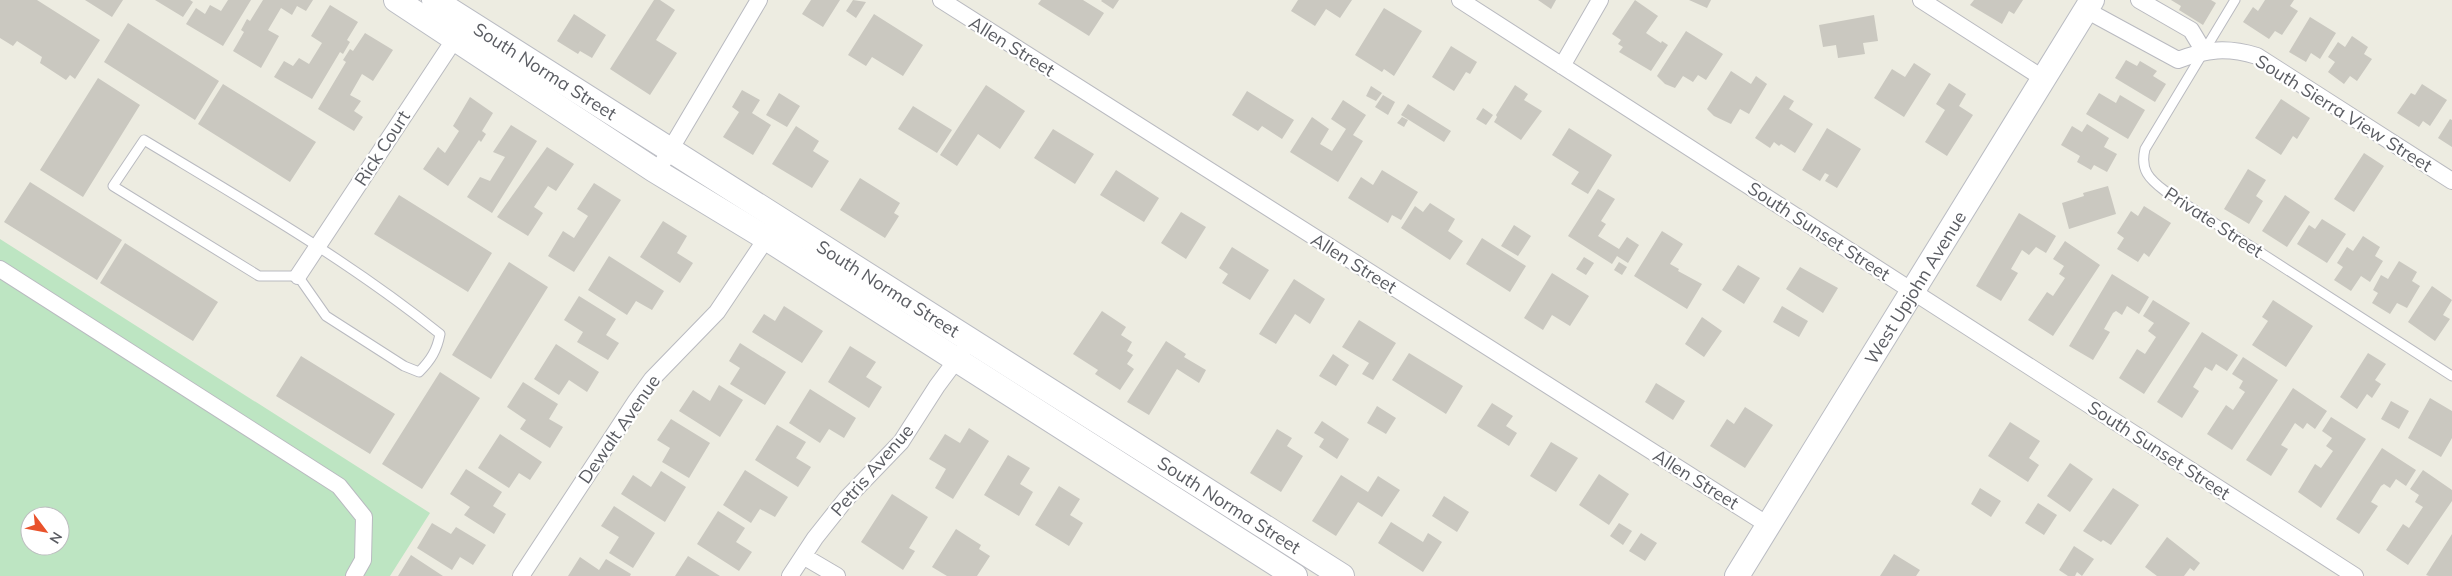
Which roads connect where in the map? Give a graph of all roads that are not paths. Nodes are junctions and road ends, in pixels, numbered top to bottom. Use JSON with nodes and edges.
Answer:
{"nodes":[{"id":1,"x":396,"y":0,"type":"edge"},
{"id":2,"x":434,"y":0,"type":"edge"},
{"id":3,"x":759,"y":0,"type":"edge"},
{"id":4,"x":941,"y":0,"type":"edge"},
{"id":5,"x":1460,"y":0,"type":"edge"},
{"id":6,"x":1600,"y":0,"type":"edge"},
{"id":7,"x":1921,"y":0,"type":"edge"},
{"id":8,"x":2139,"y":0,"type":"edge"},
{"id":9,"x":2235,"y":0,"type":"edge"},
{"id":10,"x":2089,"y":5,"type":"edge"},
{"id":11,"x":461,"y":29,"type":"junction"},
{"id":12,"x":2203,"y":50,"type":"junction"},
{"id":13,"x":1562,"y":66,"type":"junction"},
{"id":14,"x":2044,"y":79,"type":"junction"},
{"id":15,"x":670,"y":150,"type":"junction"},
{"id":16,"x":657,"y":172,"type":"junction"},
{"id":17,"x":2452,"y":181,"type":"edge"},
{"id":18,"x":781,"y":219,"type":"junction"},
{"id":19,"x":766,"y":238,"type":"junction"},
{"id":20,"x":318,"y":246,"type":"junction"},
{"id":21,"x":0,"y":269,"type":"edge"},
{"id":22,"x":298,"y":276,"type":"junction"},
{"id":23,"x":1912,"y":292,"type":"junction"},
{"id":24,"x":972,"y":340,"type":"junction"},
{"id":25,"x":955,"y":360,"type":"junction"},
{"id":26,"x":2452,"y":376,"type":"edge"},
{"id":27,"x":1768,"y":525,"type":"junction"},
{"id":28,"x":803,"y":556,"type":"junction"},
{"id":29,"x":354,"y":576,"type":"edge"},
{"id":30,"x":521,"y":576,"type":"edge"},
{"id":31,"x":790,"y":576,"type":"edge"},
{"id":32,"x":837,"y":576,"type":"edge"},
{"id":33,"x":1295,"y":576,"type":"edge"},
{"id":34,"x":1342,"y":576,"type":"edge"},
{"id":35,"x":1737,"y":576,"type":"edge"},
{"id":36,"x":2355,"y":576,"type":"edge"}],
"edges":[{"from":1,"to":11,"type":"street","name":"South Norma Street"},
{"from":2,"to":11,"type":"street","name":"South Norma Street"},
{"from":3,"to":15,"type":"street"},
{"from":4,"to":27,"type":"street","name":"Allen Street"},
{"from":5,"to":13,"type":"street","name":"South Sunset Street"},
{"from":6,"to":13,"type":"street"},
{"from":7,"to":14,"type":"street"},
{"from":8,"to":12,"type":"street"},
{"from":9,"to":12,"type":"lane","name":"Private Street"},
{"from":10,"to":12,"type":"street","name":"South Sierra View Street"},
{"from":10,"to":14,"type":"street","name":"West Upjohn Avenue"},
{"from":11,"to":15,"type":"street","name":"South Norma Street"},
{"from":11,"to":16,"type":"street","name":"South Norma Street"},
{"from":11,"to":20,"type":"street","name":"Rick Court"},
{"from":12,"to":17,"type":"street","name":"South Sierra View Street"},
{"from":12,"to":26,"type":"lane","name":"Private Street"},
{"from":13,"to":23,"type":"street","name":"South Sunset Street"},
{"from":14,"to":23,"type":"street","name":"West Upjohn Avenue"},
{"from":15,"to":16,"type":"street"},
{"from":15,"to":18,"type":"street","name":"South Norma Street"},
{"from":16,"to":19,"type":"street","name":"South Norma Street"},
{"from":18,"to":19,"type":"street","name":"Dewalt Avenue"},
{"from":18,"to":24,"type":"street","name":"South Norma Street"},
{"from":19,"to":25,"type":"street","name":"South Norma Street"},
{"from":19,"to":30,"type":"street","name":"Dewalt Avenue"},
{"from":20,"to":22,"type":"street","name":"Rick Court"},
{"from":20,"to":22,"type":"lane"},
{"from":20,"to":22,"type":"lane"},
{"from":21,"to":29,"type":"street"},
{"from":23,"to":27,"type":"street","name":"West Upjohn Avenue"},
{"from":23,"to":36,"type":"street","name":"South Sunset Street"},
{"from":24,"to":25,"type":"street","name":"Petris Avenue"},
{"from":24,"to":34,"type":"street","name":"South Norma Street"},
{"from":25,"to":28,"type":"street","name":"Petris Avenue"},
{"from":25,"to":33,"type":"street","name":"South Norma Street"},
{"from":27,"to":35,"type":"street","name":"West Upjohn Avenue"},
{"from":28,"to":31,"type":"street","name":"Petris Avenue"},
{"from":28,"to":32,"type":"street"}]}
